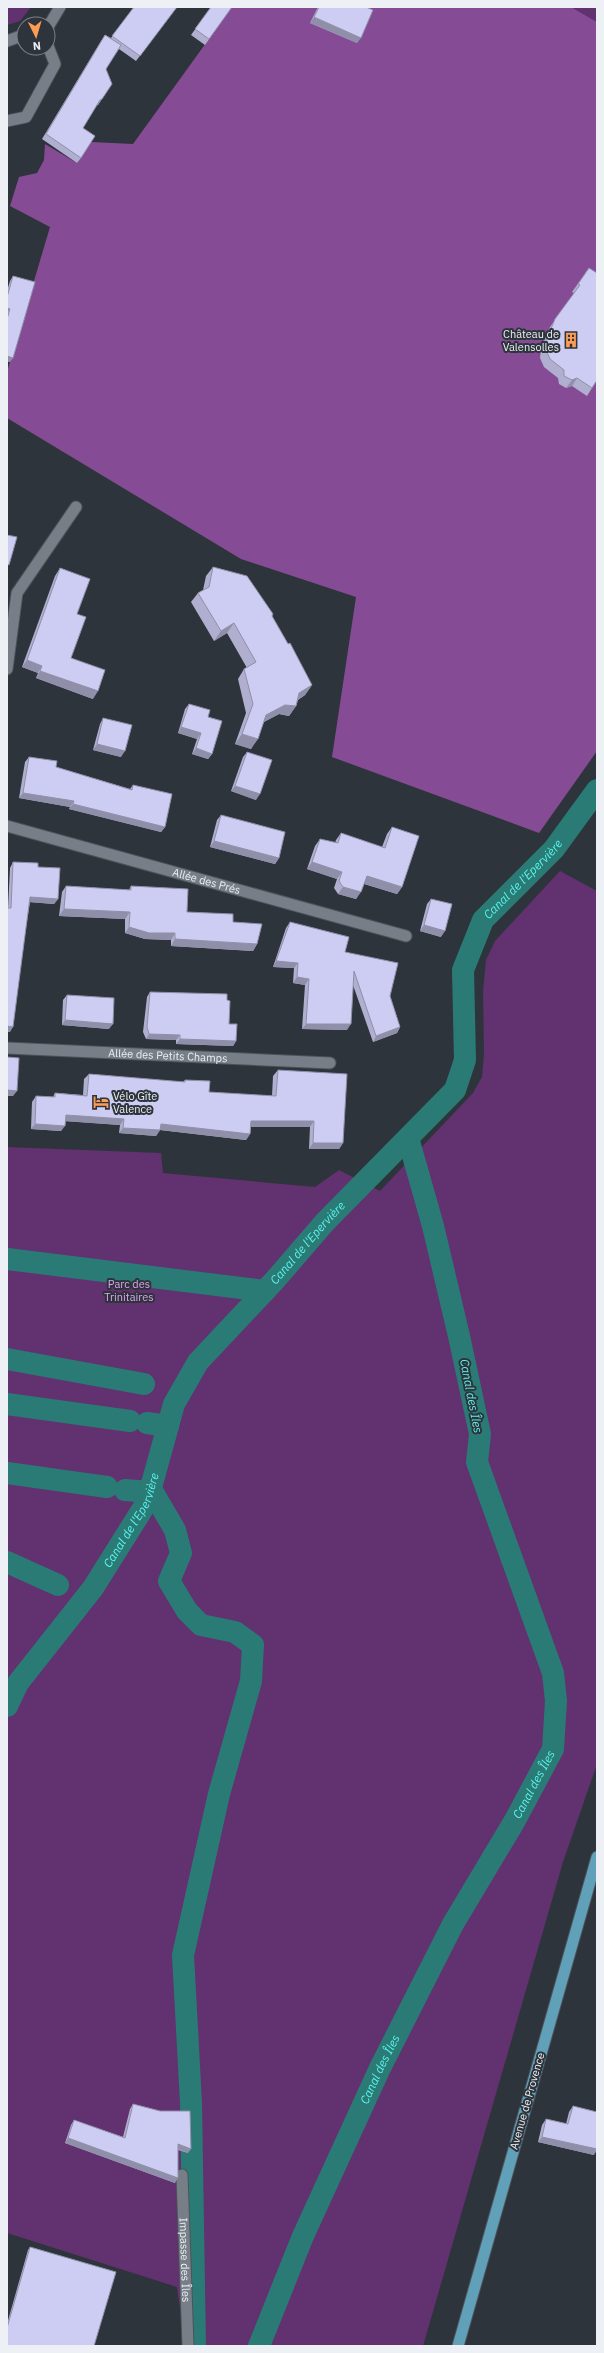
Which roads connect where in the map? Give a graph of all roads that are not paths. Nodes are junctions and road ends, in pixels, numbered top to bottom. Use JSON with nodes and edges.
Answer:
{"nodes":[{"id":1,"x":60,"y":7,"type":"edge"},
{"id":2,"x":55,"y":16,"type":"edge"},
{"id":3,"x":52,"y":56,"type":"edge"},
{"id":4,"x":7,"y":121,"type":"edge"},
{"id":5,"x":76,"y":507,"type":"dead end"},
{"id":6,"x":7,"y":669,"type":"edge"},
{"id":7,"x":7,"y":826,"type":"edge"},
{"id":8,"x":406,"y":936,"type":"dead end"},
{"id":9,"x":7,"y":1048,"type":"edge"},
{"id":10,"x":330,"y":1063,"type":"dead end"},
{"id":11,"x":597,"y":1857,"type":"edge"},
{"id":12,"x":182,"y":2175,"type":"dead end"},
{"id":13,"x":188,"y":2346,"type":"edge"},
{"id":14,"x":458,"y":2346,"type":"edge"}],
"edges":[{"from":1,"to":2,"type":"street"},
{"from":3,"to":4,"type":"street"},
{"from":5,"to":6,"type":"street"},
{"from":7,"to":8,"type":"street","name":"Allée des Prés"},
{"from":9,"to":10,"type":"street","name":"Allée des Petits Champs"},
{"from":11,"to":14,"type":"main road","name":"Avenue de Provence"},
{"from":12,"to":13,"type":"street","name":"Impasse des Îles"}]}
